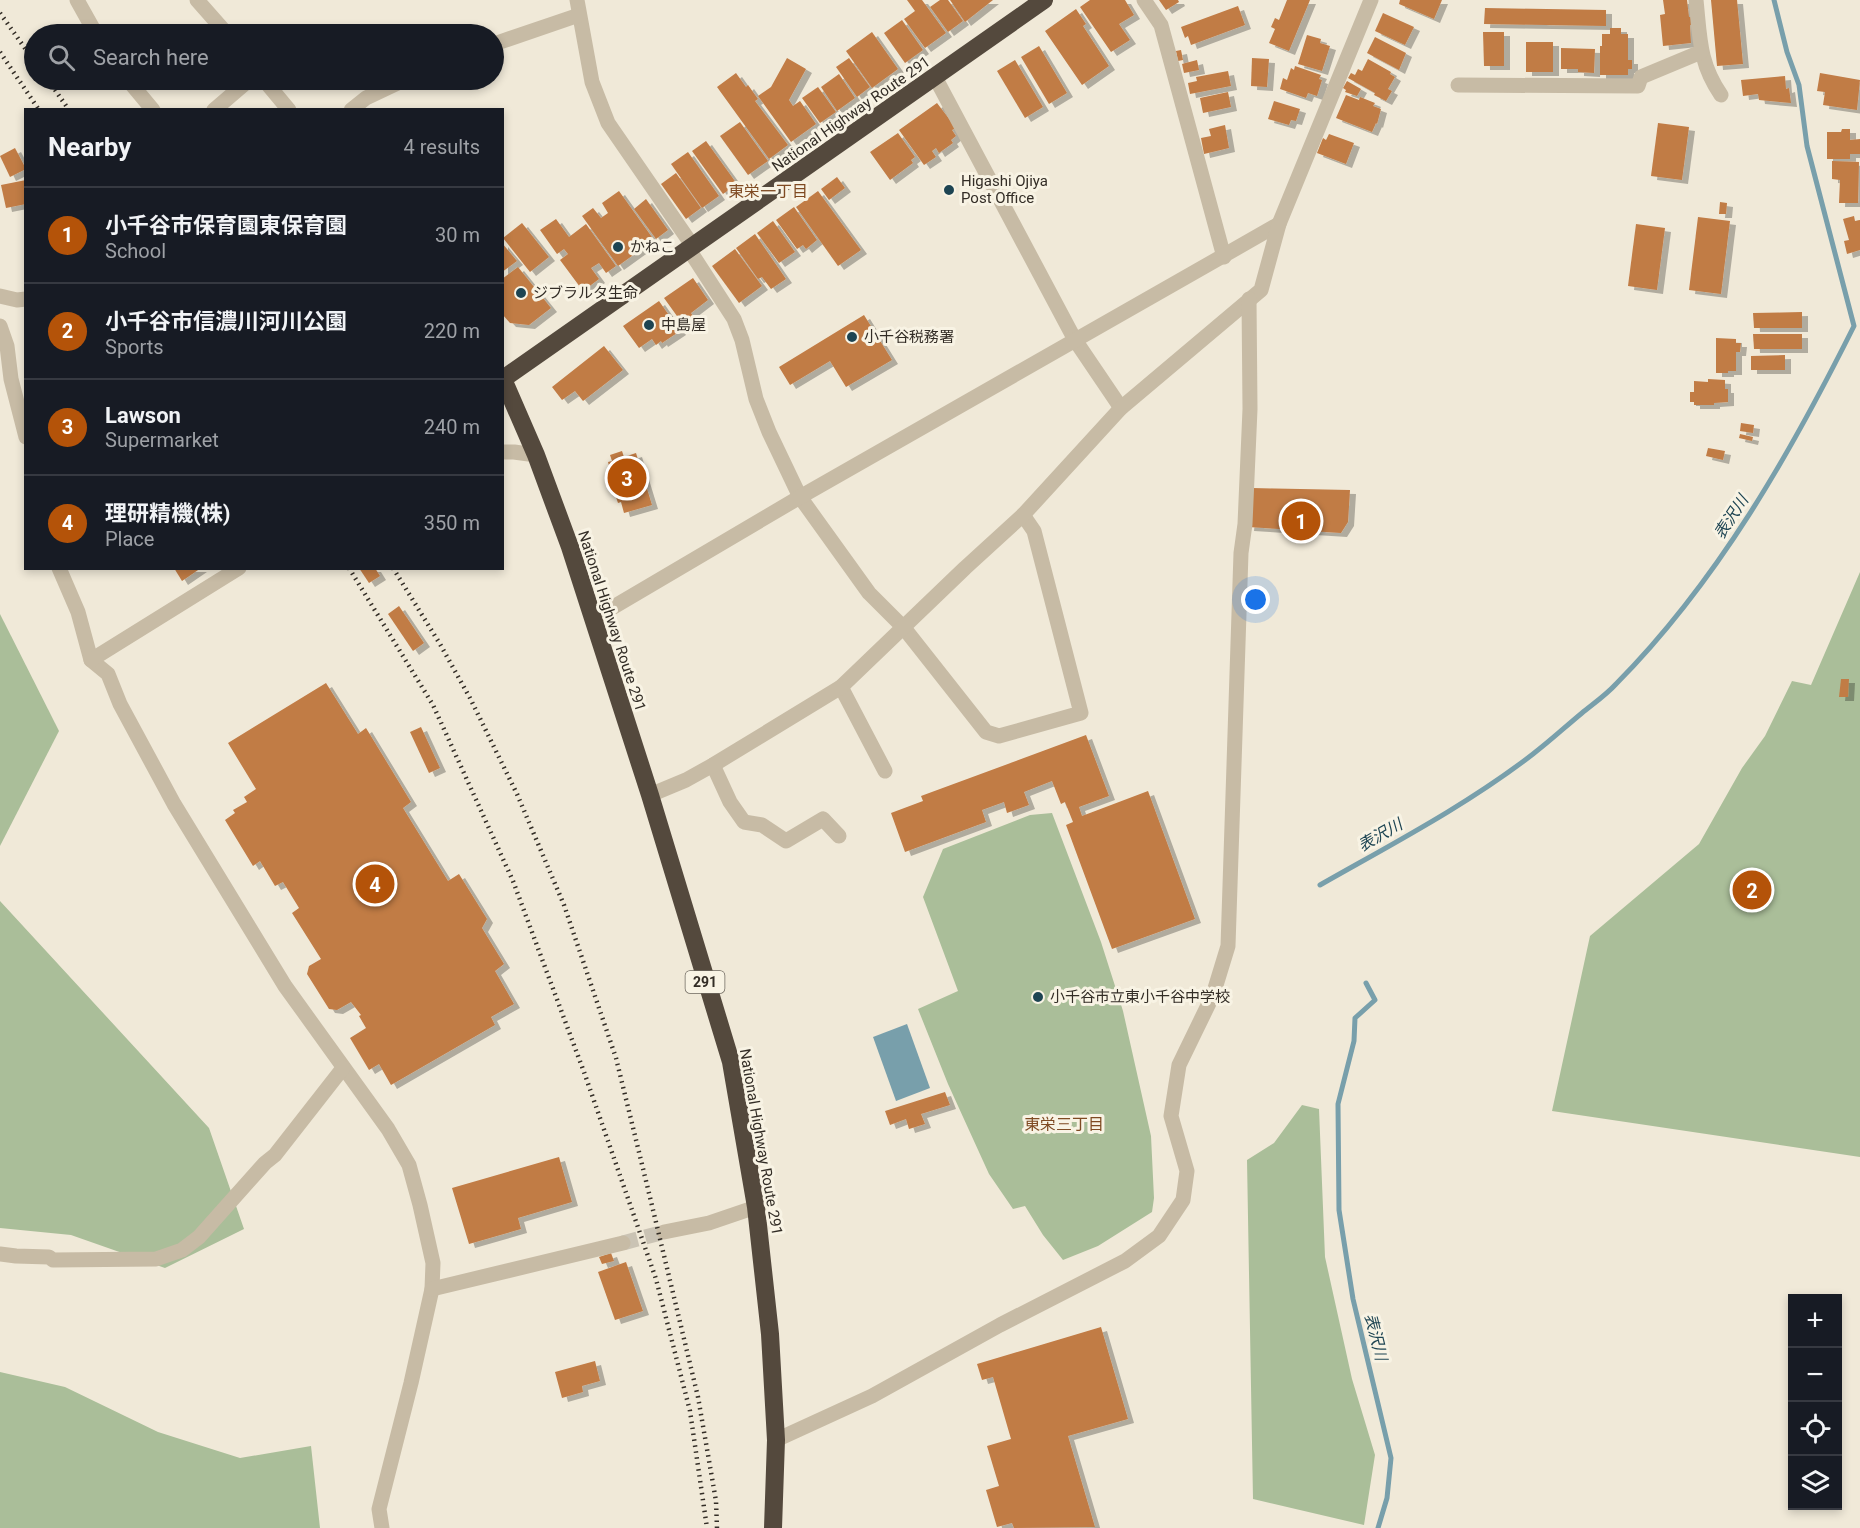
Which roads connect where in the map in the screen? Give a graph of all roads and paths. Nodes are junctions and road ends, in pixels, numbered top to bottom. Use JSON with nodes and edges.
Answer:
{"nodes":[{"id":1,"x":77,"y":0,"type":"edge"},
{"id":2,"x":197,"y":0,"type":"edge"},
{"id":3,"x":1144,"y":0,"type":"edge"},
{"id":4,"x":1371,"y":0,"type":"edge"},
{"id":5,"x":1696,"y":0,"type":"edge"},
{"id":6,"x":1040,"y":1,"type":"edge"},
{"id":7,"x":578,"y":8,"type":"edge"},
{"id":8,"x":90,"y":24,"type":"edge"},
{"id":9,"x":218,"y":24,"type":"edge"},
{"id":10,"x":504,"y":40,"type":"edge"},
{"id":11,"x":1701,"y":52,"type":"junction"},
{"id":12,"x":935,"y":77,"type":"junction"},
{"id":13,"x":1458,"y":85,"type":"dead end"},
{"id":14,"x":136,"y":90,"type":"edge"},
{"id":15,"x":237,"y":90,"type":"edge"},
{"id":16,"x":272,"y":90,"type":"edge"},
{"id":17,"x":383,"y":90,"type":"edge"},
{"id":18,"x":1721,"y":95,"type":"dead end"},
{"id":19,"x":151,"y":108,"type":"edge"},
{"id":20,"x":216,"y":108,"type":"edge"},
{"id":21,"x":287,"y":108,"type":"edge"},
{"id":22,"x":354,"y":108,"type":"edge"},
{"id":23,"x":1280,"y":224,"type":"junction"},
{"id":24,"x":690,"y":247,"type":"junction"},
{"id":25,"x":1224,"y":256,"type":"junction"},
{"id":26,"x":0,"y":296,"type":"edge"},
{"id":27,"x":24,"y":299,"type":"edge"},
{"id":28,"x":1249,"y":299,"type":"junction"},
{"id":29,"x":0,"y":326,"type":"edge"},
{"id":30,"x":1075,"y":340,"type":"junction"},
{"id":31,"x":504,"y":378,"type":"edge"},
{"id":32,"x":504,"y":381,"type":"edge"},
{"id":33,"x":1121,"y":408,"type":"junction"},
{"id":34,"x":24,"y":429,"type":"edge"},
{"id":35,"x":504,"y":452,"type":"edge"},
{"id":36,"x":536,"y":455,"type":"junction"},
{"id":37,"x":800,"y":497,"type":"junction"},
{"id":38,"x":1023,"y":515,"type":"junction"},
{"id":39,"x":59,"y":570,"type":"edge"},
{"id":40,"x":235,"y":570,"type":"edge"},
{"id":41,"x":592,"y":619,"type":"junction"},
{"id":42,"x":904,"y":628,"type":"junction"},
{"id":43,"x":91,"y":660,"type":"junction"},
{"id":44,"x":841,"y":687,"type":"junction"},
{"id":45,"x":713,"y":765,"type":"junction"},
{"id":46,"x":885,"y":771,"type":"dead end"},
{"id":47,"x":650,"y":795,"type":"junction"},
{"id":48,"x":839,"y":836,"type":"dead end"},
{"id":49,"x":343,"y":1068,"type":"junction"},
{"id":50,"x":756,"y":1208,"type":"junction"},
{"id":51,"x":664,"y":1232,"type":"tunnel mouth"},
{"id":52,"x":623,"y":1243,"type":"tunnel mouth"},
{"id":53,"x":0,"y":1254,"type":"edge"},
{"id":54,"x":432,"y":1289,"type":"junction"},
{"id":55,"x":776,"y":1440,"type":"junction"},
{"id":56,"x":382,"y":1528,"type":"edge"},
{"id":57,"x":773,"y":1528,"type":"edge"}],
"edges":[{"from":1,"to":8,"type":"street"},
{"from":2,"to":9,"type":"street"},
{"from":3,"to":25,"type":"street"},
{"from":4,"to":23,"type":"street"},
{"from":5,"to":11,"type":"street"},
{"from":6,"to":12,"type":"highway","name":"National Highway Route 291","number":"291"},
{"from":7,"to":10,"type":"street"},
{"from":7,"to":24,"type":"street"},
{"from":11,"to":13,"type":"street"},
{"from":11,"to":18,"type":"street"},
{"from":12,"to":24,"type":"highway","name":"National Highway Route 291","number":"291"},
{"from":12,"to":30,"type":"street"},
{"from":14,"to":19,"type":"street"},
{"from":15,"to":20,"type":"street"},
{"from":16,"to":21,"type":"street"},
{"from":17,"to":22,"type":"street"},
{"from":23,"to":25,"type":"street"},
{"from":23,"to":28,"type":"street"},
{"from":24,"to":31,"type":"highway","name":"National Highway Route 291","number":"291"},
{"from":24,"to":37,"type":"street"},
{"from":25,"to":30,"type":"street"},
{"from":26,"to":27,"type":"street"},
{"from":28,"to":33,"type":"street"},
{"from":28,"to":55,"type":"street"},
{"from":29,"to":34,"type":"street"},
{"from":30,"to":33,"type":"street"},
{"from":30,"to":37,"type":"street"},
{"from":32,"to":36,"type":"highway","name":"National Highway Route 291","number":"291"},
{"from":33,"to":38,"type":"street"},
{"from":35,"to":36,"type":"street"},
{"from":36,"to":41,"type":"highway","name":"National Highway Route 291","number":"291"},
{"from":37,"to":41,"type":"street"},
{"from":37,"to":42,"type":"street"},
{"from":38,"to":42,"type":"street"},
{"from":38,"to":42,"type":"street"},
{"from":39,"to":43,"type":"street"},
{"from":40,"to":43,"type":"street"},
{"from":41,"to":47,"type":"highway","name":"National Highway Route 291","number":"291"},
{"from":42,"to":44,"type":"street"},
{"from":43,"to":49,"type":"street"},
{"from":44,"to":45,"type":"street"},
{"from":44,"to":46,"type":"street"},
{"from":45,"to":47,"type":"street"},
{"from":45,"to":48,"type":"street"},
{"from":47,"to":50,"type":"highway","name":"National Highway Route 291","number":"291"},
{"from":49,"to":53,"type":"street"},
{"from":49,"to":54,"type":"street"},
{"from":50,"to":51,"type":"street"},
{"from":50,"to":55,"type":"highway","name":"National Highway Route 291","number":"291"},
{"from":52,"to":54,"type":"street"},
{"from":54,"to":56,"type":"street"},
{"from":55,"to":57,"type":"highway","name":"National Highway Route 291","number":"291"}]}
